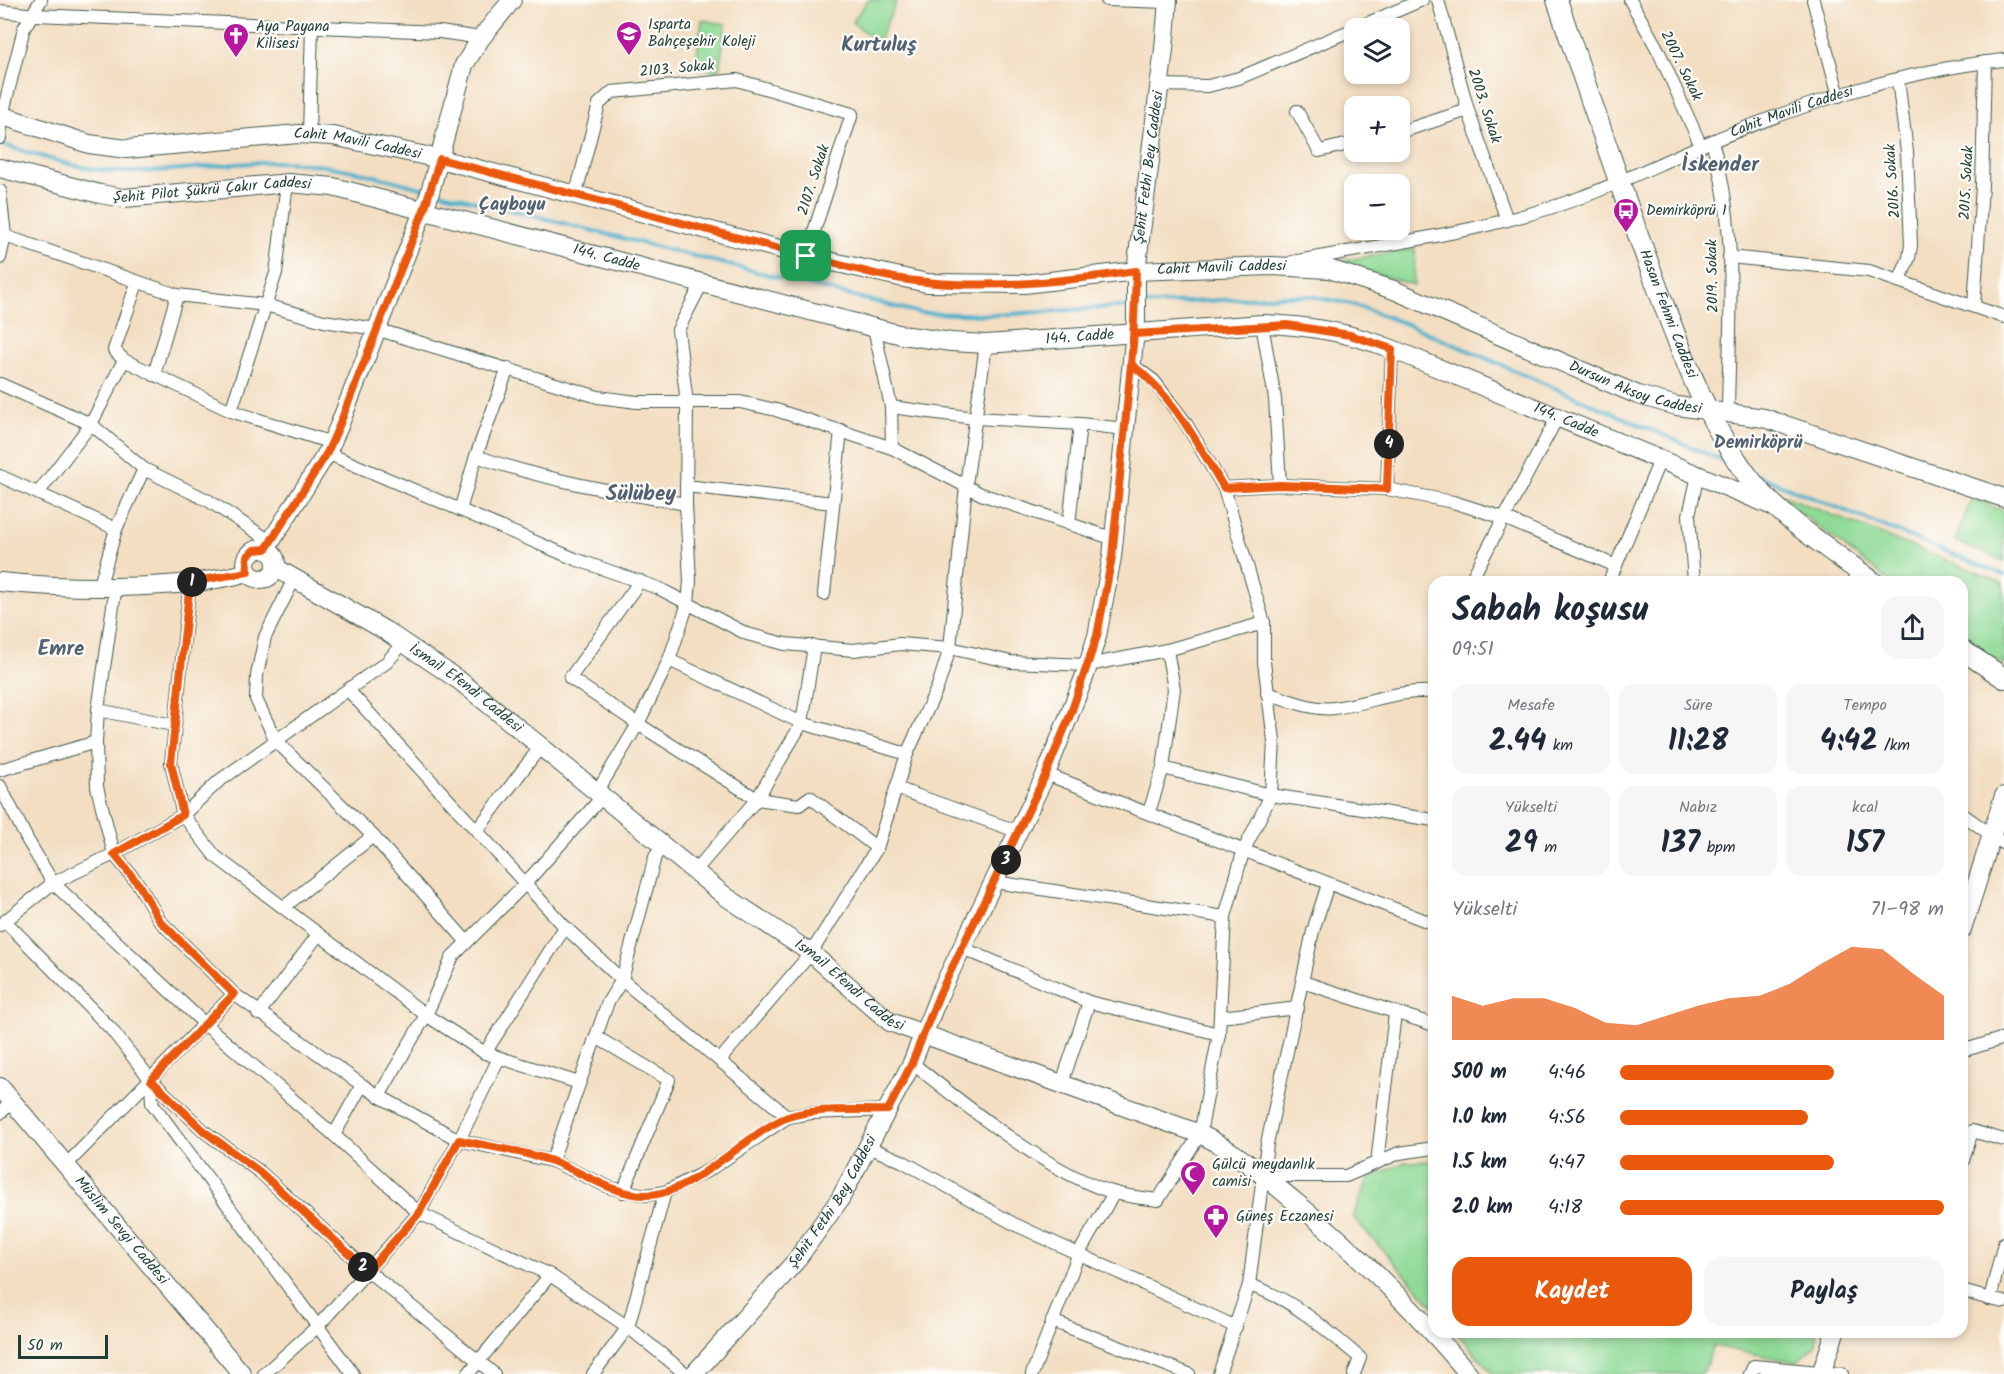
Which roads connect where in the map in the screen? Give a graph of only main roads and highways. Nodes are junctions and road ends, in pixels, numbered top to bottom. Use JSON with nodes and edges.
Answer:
{"nodes":[{"id":1,"x":1557,"y":0,"type":"edge"},
{"id":2,"x":1777,"y":507,"type":"joint"},
{"id":3,"x":1865,"y":576,"type":"edge"},
{"id":4,"x":1968,"y":654,"type":"edge"},
{"id":5,"x":2004,"y":678,"type":"edge"}],
"edges":[{"from":1,"to":2,"type":"main road","name":"Hasan Fehmi Caddesi"},
{"from":2,"to":3,"type":"main road","name":"144. Cadde"},
{"from":4,"to":5,"type":"main road"}]}
